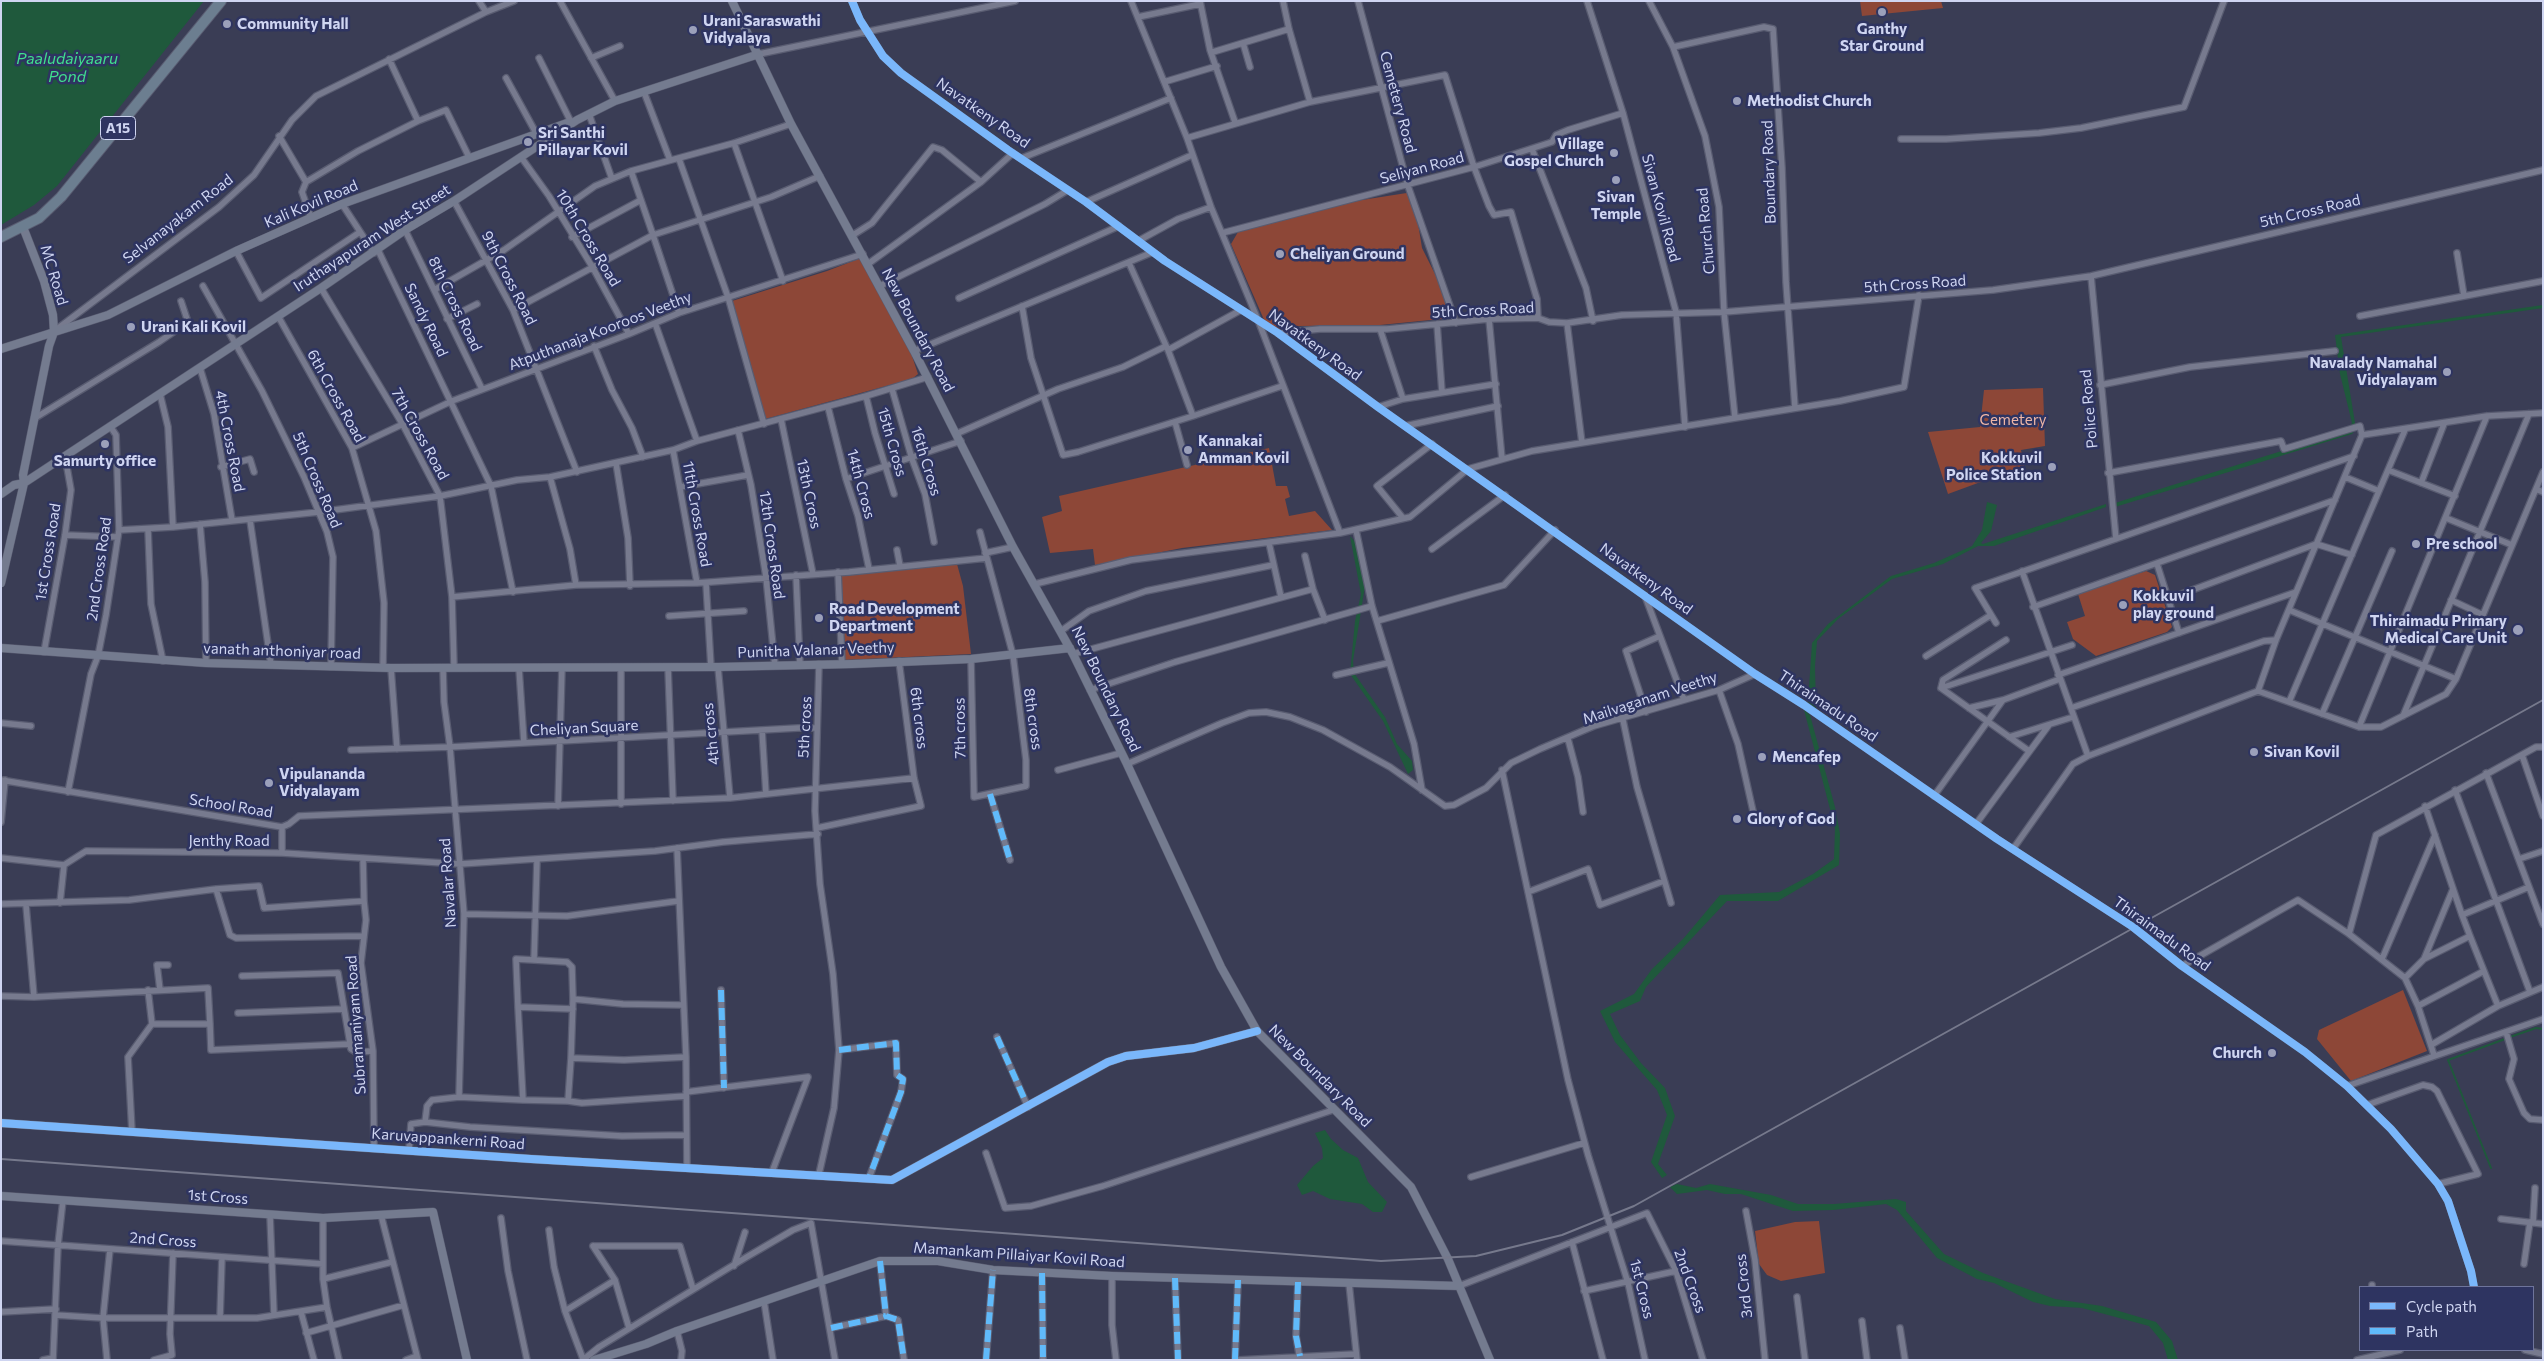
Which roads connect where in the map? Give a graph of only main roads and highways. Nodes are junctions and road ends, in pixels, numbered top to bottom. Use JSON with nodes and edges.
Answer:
{"nodes":[{"id":1,"x":221,"y":1,"type":"edge"},
{"id":2,"x":1,"y":237,"type":"edge"}],
"edges":[{"from":1,"to":2,"type":"highway","number":"A15"}]}
